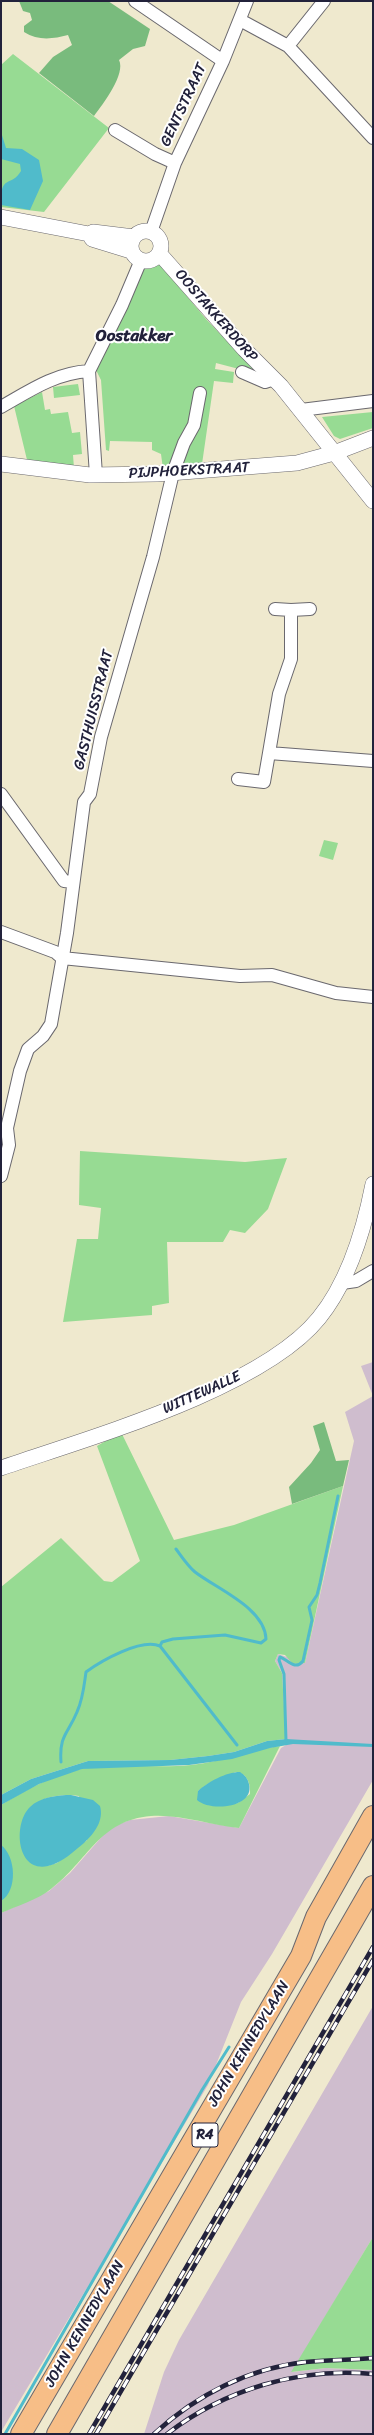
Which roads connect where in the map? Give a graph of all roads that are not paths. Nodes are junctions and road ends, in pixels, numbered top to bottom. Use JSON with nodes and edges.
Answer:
{"nodes":[{"id":1,"x":135,"y":1,"type":"edge"},
{"id":2,"x":247,"y":1,"type":"edge"},
{"id":3,"x":324,"y":1,"type":"edge"},
{"id":4,"x":240,"y":20,"type":"junction"},
{"id":5,"x":288,"y":46,"type":"junction"},
{"id":6,"x":223,"y":61,"type":"junction"},
{"id":7,"x":115,"y":130,"type":"dead end"},
{"id":8,"x":373,"y":138,"type":"edge"},
{"id":9,"x":174,"y":163,"type":"junction"},
{"id":10,"x":1,"y":217,"type":"edge"},
{"id":11,"x":151,"y":232,"type":"junction"},
{"id":12,"x":135,"y":249,"type":"junction"},
{"id":13,"x":159,"y":253,"type":"junction"},
{"id":14,"x":89,"y":371,"type":"junction"},
{"id":15,"x":242,"y":372,"type":"dead end"},
{"id":16,"x":274,"y":378,"type":"junction"},
{"id":17,"x":200,"y":393,"type":"dead end"},
{"id":18,"x":373,"y":401,"type":"edge"},
{"id":19,"x":1,"y":407,"type":"edge"},
{"id":20,"x":301,"y":410,"type":"junction"},
{"id":21,"x":373,"y":438,"type":"edge"},
{"id":22,"x":334,"y":453,"type":"junction"},
{"id":23,"x":1,"y":464,"type":"edge"},
{"id":24,"x":173,"y":473,"type":"junction"},
{"id":25,"x":96,"y":475,"type":"junction"},
{"id":26,"x":373,"y":501,"type":"edge"},
{"id":27,"x":274,"y":608,"type":"dead end"},
{"id":28,"x":310,"y":609,"type":"dead end"},
{"id":29,"x":291,"y":610,"type":"junction"},
{"id":30,"x":269,"y":753,"type":"junction"},
{"id":31,"x":373,"y":761,"type":"edge"},
{"id":32,"x":238,"y":779,"type":"dead end"},
{"id":33,"x":1,"y":794,"type":"edge"},
{"id":34,"x":73,"y":882,"type":"junction"},
{"id":35,"x":1,"y":932,"type":"edge"},
{"id":36,"x":62,"y":958,"type":"junction"},
{"id":37,"x":373,"y":997,"type":"edge"},
{"id":38,"x":1,"y":1176,"type":"edge"},
{"id":39,"x":373,"y":1184,"type":"edge"},
{"id":40,"x":373,"y":1271,"type":"edge"},
{"id":41,"x":342,"y":1283,"type":"junction"},
{"id":42,"x":1,"y":1468,"type":"edge"},
{"id":43,"x":373,"y":1816,"type":"edge"},
{"id":44,"x":373,"y":1833,"type":"edge"},
{"id":45,"x":373,"y":1886,"type":"edge"},
{"id":46,"x":267,"y":1994,"type":"dead end"},
{"id":47,"x":209,"y":2111,"type":"junction"},
{"id":48,"x":21,"y":2434,"type":"edge"},
{"id":49,"x":30,"y":2434,"type":"edge"},
{"id":50,"x":57,"y":2434,"type":"edge"}],
"edges":[{"from":1,"to":6,"type":"street","name":"GENTSTRAAT"},
{"from":2,"to":4,"type":"street","name":"GENTSTRAAT"},
{"from":3,"to":5,"type":"street"},
{"from":4,"to":5,"type":"street"},
{"from":4,"to":6,"type":"street","name":"GENTSTRAAT"},
{"from":5,"to":8,"type":"street"},
{"from":6,"to":9,"type":"street","name":"GENTSTRAAT"},
{"from":7,"to":9,"type":"street","name":"GENTSTRAAT"},
{"from":9,"to":11,"type":"street","name":"GENTSTRAAT"},
{"from":10,"to":12,"type":"street"},
{"from":11,"to":12,"type":"street"},
{"from":11,"to":13,"type":"street"},
{"from":12,"to":13,"type":"street"},
{"from":12,"to":14,"type":"street"},
{"from":13,"to":16,"type":"street","name":"OOSTAKKERDORP"},
{"from":14,"to":19,"type":"street"},
{"from":14,"to":25,"type":"street"},
{"from":15,"to":16,"type":"street","name":"OOSTAKKERDORP"},
{"from":16,"to":20,"type":"street","name":"OOSTAKKERDORP"},
{"from":17,"to":24,"type":"street","name":"GASTHUISSTRAAT"},
{"from":18,"to":20,"type":"street"},
{"from":20,"to":22,"type":"street","name":"OOSTAKKERDORP"},
{"from":21,"to":22,"type":"street","name":"PIJPHOEKSTRAAT"},
{"from":22,"to":24,"type":"street","name":"PIJPHOEKSTRAAT"},
{"from":22,"to":26,"type":"street","name":"OOSTAKKERDORP"},
{"from":23,"to":25,"type":"street","name":"PIJPHOEKSTRAAT"},
{"from":24,"to":25,"type":"street","name":"PIJPHOEKSTRAAT"},
{"from":24,"to":34,"type":"street","name":"GASTHUISSTRAAT"},
{"from":27,"to":29,"type":"street"},
{"from":28,"to":29,"type":"street"},
{"from":29,"to":30,"type":"street"},
{"from":30,"to":31,"type":"street"},
{"from":30,"to":32,"type":"street"},
{"from":33,"to":34,"type":"street"},
{"from":34,"to":36,"type":"street","name":"GASTHUISSTRAAT"},
{"from":35,"to":36,"type":"street"},
{"from":36,"to":37,"type":"street"},
{"from":36,"to":38,"type":"street","name":"GASTHUISSTRAAT"},
{"from":39,"to":41,"type":"street","name":"WITTEWALLE"},
{"from":40,"to":41,"type":"street"},
{"from":41,"to":42,"type":"street","name":"WITTEWALLE"},
{"from":43,"to":47,"type":"highway","name":"JOHN KENNEDYLAAN","number":"R4"},
{"from":44,"to":49,"type":"highway","name":"JOHN KENNEDYLAAN","number":"R4"},
{"from":45,"to":50,"type":"highway","name":"JOHN KENNEDYLAAN","number":"R4"},
{"from":46,"to":47,"type":"highway"},
{"from":47,"to":48,"type":"highway","name":"JOHN KENNEDYLAAN","number":"R4"}]}
